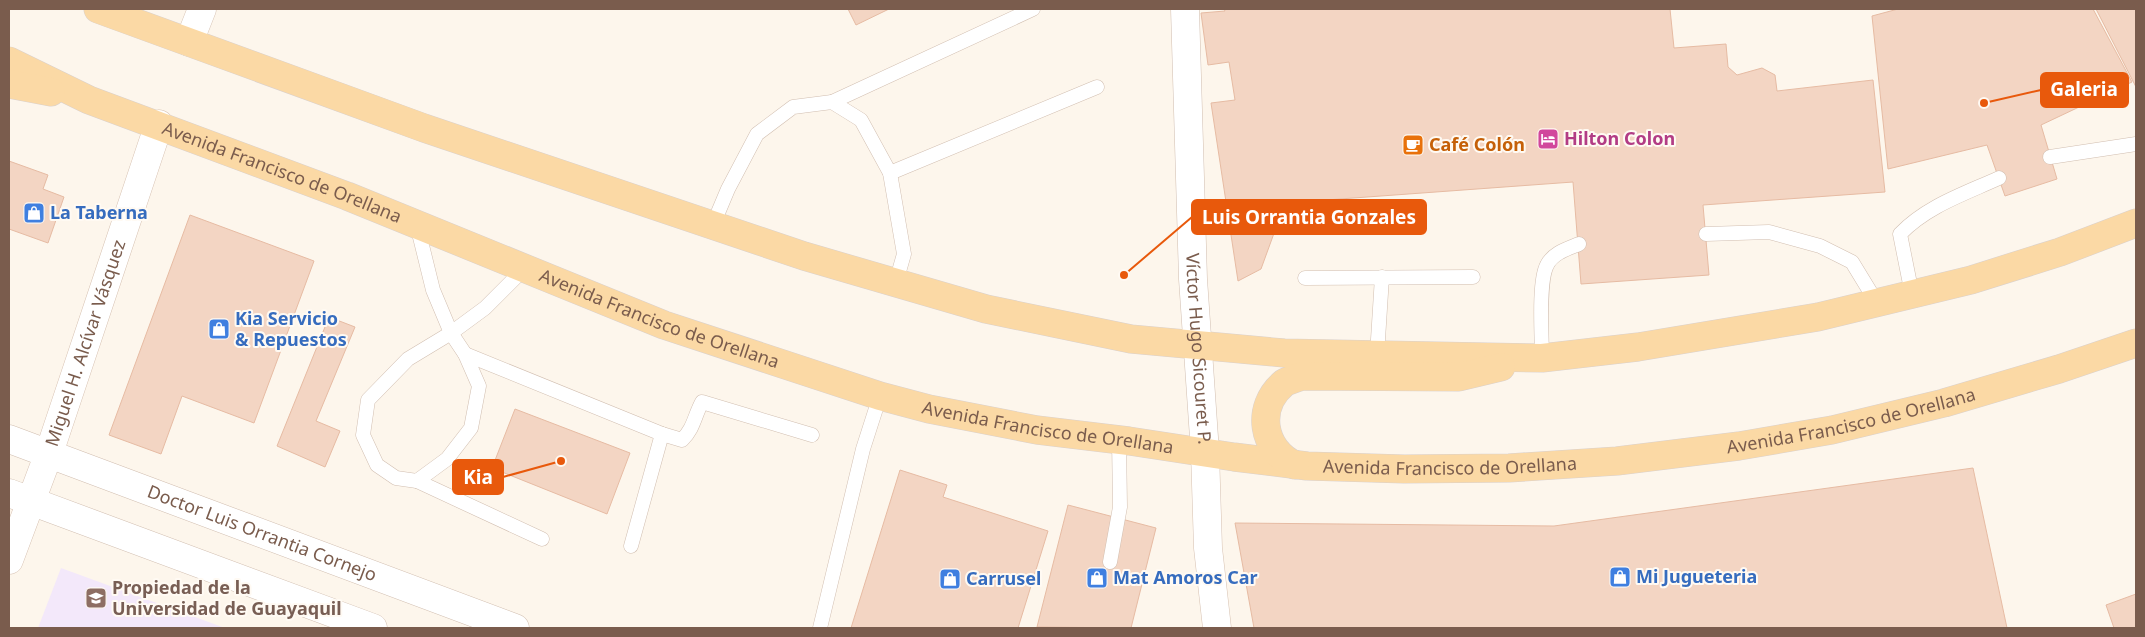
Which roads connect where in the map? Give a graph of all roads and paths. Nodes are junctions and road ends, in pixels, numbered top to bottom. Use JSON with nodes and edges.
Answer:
{"nodes":[{"id":1,"x":202,"y":9,"type":"edge"},
{"id":2,"x":1033,"y":9,"type":"edge"},
{"id":3,"x":1185,"y":9,"type":"edge"},
{"id":4,"x":108,"y":11,"type":"edge"},
{"id":5,"x":189,"y":42,"type":"junction"},
{"id":6,"x":9,"y":61,"type":"edge"},
{"id":7,"x":9,"y":84,"type":"edge"},
{"id":8,"x":1097,"y":87,"type":"dead end"},
{"id":9,"x":89,"y":100,"type":"junction"},
{"id":10,"x":832,"y":102,"type":"junction"},
{"id":11,"x":159,"y":124,"type":"junction"},
{"id":12,"x":2136,"y":144,"type":"edge"},
{"id":13,"x":2050,"y":157,"type":"dead end"},
{"id":14,"x":890,"y":173,"type":"junction"},
{"id":15,"x":1999,"y":178,"type":"dead end"},
{"id":16,"x":2136,"y":223,"type":"edge"},
{"id":17,"x":417,"y":225,"type":"junction"},
{"id":18,"x":712,"y":227,"type":"junction"},
{"id":19,"x":1706,"y":234,"type":"dead end"},
{"id":20,"x":1579,"y":244,"type":"dead end"},
{"id":21,"x":524,"y":269,"type":"junction"},
{"id":22,"x":1382,"y":276,"type":"junction"},
{"id":23,"x":1473,"y":277,"type":"dead end"},
{"id":24,"x":1305,"y":278,"type":"dead end"},
{"id":25,"x":896,"y":282,"type":"junction"},
{"id":26,"x":1912,"y":294,"type":"junction"},
{"id":27,"x":1877,"y":303,"type":"junction"},
{"id":28,"x":451,"y":333,"type":"junction"},
{"id":29,"x":1197,"y":344,"type":"junction"},
{"id":30,"x":2136,"y":344,"type":"edge"},
{"id":31,"x":465,"y":354,"type":"junction"},
{"id":32,"x":1377,"y":355,"type":"junction"},
{"id":33,"x":1542,"y":358,"type":"junction"},
{"id":34,"x":880,"y":396,"type":"junction"},
{"id":35,"x":662,"y":434,"type":"junction"},
{"id":36,"x":812,"y":435,"type":"dead end"},
{"id":37,"x":9,"y":439,"type":"edge"},
{"id":38,"x":1119,"y":440,"type":"junction"},
{"id":39,"x":1205,"y":452,"type":"junction"},
{"id":40,"x":49,"y":453,"type":"junction"},
{"id":41,"x":1295,"y":465,"type":"junction"},
{"id":42,"x":417,"y":481,"type":"junction"},
{"id":43,"x":20,"y":497,"type":"edge"},
{"id":44,"x":542,"y":539,"type":"dead end"},
{"id":45,"x":630,"y":546,"type":"dead end"},
{"id":46,"x":9,"y":560,"type":"edge"},
{"id":47,"x":1110,"y":562,"type":"dead end"},
{"id":48,"x":373,"y":628,"type":"edge"},
{"id":49,"x":515,"y":628,"type":"edge"},
{"id":50,"x":820,"y":628,"type":"edge"},
{"id":51,"x":1217,"y":628,"type":"edge"}],
"edges":[{"from":1,"to":5,"type":"street"},
{"from":2,"to":10,"type":"lane"},
{"from":3,"to":29,"type":"street","name":"Víctor Hugo Sicouret P."},
{"from":4,"to":5,"type":"main road"},
{"from":5,"to":18,"type":"main road"},
{"from":6,"to":9,"type":"main road","name":"Avenida Francisco de Orellana"},
{"from":7,"to":9,"type":"main road"},
{"from":8,"to":14,"type":"lane"},
{"from":9,"to":11,"type":"main road","name":"Avenida Francisco de Orellana"},
{"from":10,"to":14,"type":"lane"},
{"from":10,"to":18,"type":"lane"},
{"from":11,"to":17,"type":"main road","name":"Avenida Francisco de Orellana"},
{"from":11,"to":40,"type":"street","name":"Miguel H. Alcívar Vásquez"},
{"from":12,"to":13,"type":"lane"},
{"from":14,"to":25,"type":"lane"},
{"from":15,"to":26,"type":"lane"},
{"from":16,"to":26,"type":"main road"},
{"from":17,"to":21,"type":"main road","name":"Avenida Francisco de Orellana"},
{"from":17,"to":28,"type":"lane"},
{"from":18,"to":25,"type":"main road"},
{"from":19,"to":27,"type":"lane"},
{"from":20,"to":33,"type":"lane"},
{"from":21,"to":28,"type":"lane"},
{"from":21,"to":34,"type":"main road","name":"Avenida Francisco de Orellana"},
{"from":22,"to":23,"type":"lane"},
{"from":22,"to":24,"type":"lane"},
{"from":22,"to":32,"type":"lane"},
{"from":25,"to":29,"type":"main road"},
{"from":26,"to":27,"type":"main road"},
{"from":27,"to":33,"type":"main road"},
{"from":28,"to":31,"type":"lane"},
{"from":28,"to":42,"type":"lane"},
{"from":29,"to":32,"type":"main road"},
{"from":29,"to":39,"type":"street","name":"Víctor Hugo Sicouret P."},
{"from":30,"to":41,"type":"main road","name":"Avenida Francisco de Orellana"},
{"from":31,"to":35,"type":"lane"},
{"from":31,"to":42,"type":"lane"},
{"from":32,"to":33,"type":"main road"},
{"from":33,"to":41,"type":"main road"},
{"from":34,"to":38,"type":"main road","name":"Avenida Francisco de Orellana"},
{"from":34,"to":50,"type":"lane"},
{"from":35,"to":36,"type":"lane"},
{"from":35,"to":45,"type":"lane"},
{"from":37,"to":40,"type":"street","name":"Doctor Luis Orrantia Cornejo"},
{"from":38,"to":39,"type":"main road","name":"Avenida Francisco de Orellana"},
{"from":38,"to":47,"type":"lane"},
{"from":39,"to":41,"type":"main road","name":"Avenida Francisco de Orellana"},
{"from":39,"to":51,"type":"street","name":"Víctor Hugo Sicouret P."},
{"from":40,"to":43,"type":"street","name":"Miguel H. Alcívar Vásquez"},
{"from":40,"to":49,"type":"street","name":"Doctor Luis Orrantia Cornejo"},
{"from":42,"to":44,"type":"lane"},
{"from":43,"to":46,"type":"street","name":"Miguel H. Alcívar Vásquez"},
{"from":43,"to":48,"type":"street"}]}
